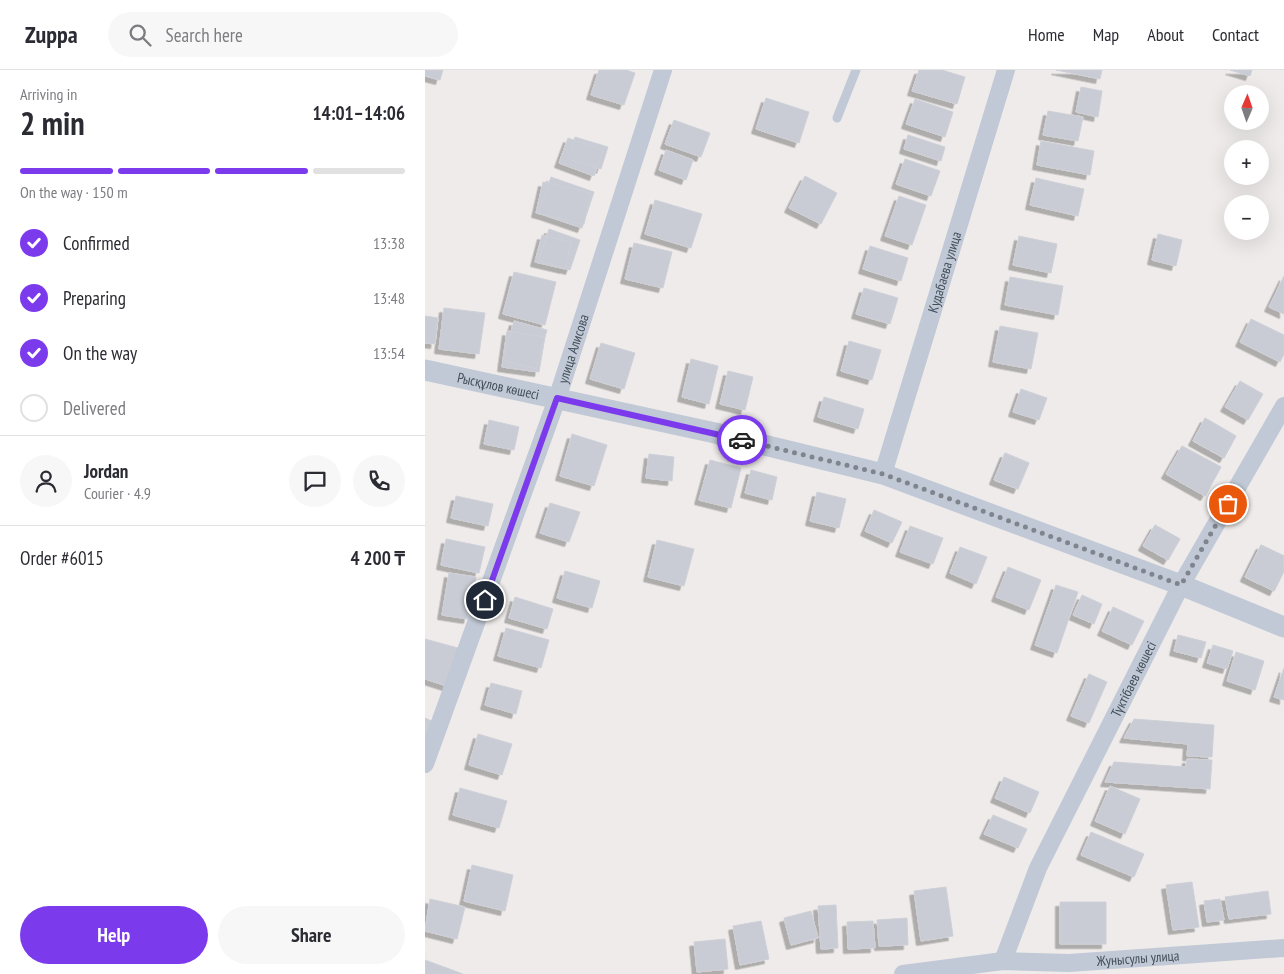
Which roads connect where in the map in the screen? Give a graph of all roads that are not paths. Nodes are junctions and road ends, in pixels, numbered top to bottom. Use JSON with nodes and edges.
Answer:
{"nodes":[{"id":1,"x":663,"y":70,"type":"edge"},
{"id":2,"x":856,"y":70,"type":"edge"},
{"id":3,"x":1006,"y":70,"type":"edge"},
{"id":4,"x":837,"y":118,"type":"dead end"},
{"id":5,"x":425,"y":370,"type":"edge"},
{"id":6,"x":557,"y":398,"type":"junction"},
{"id":7,"x":1284,"y":406,"type":"edge"},
{"id":8,"x":883,"y":474,"type":"junction"},
{"id":9,"x":1181,"y":585,"type":"junction"},
{"id":10,"x":1284,"y":627,"type":"edge"},
{"id":11,"x":425,"y":764,"type":"edge"},
{"id":12,"x":1284,"y":948,"type":"edge"},
{"id":13,"x":1002,"y":968,"type":"edge"},
{"id":14,"x":903,"y":974,"type":"edge"}],
"edges":[{"from":1,"to":6,"type":"street","name":"улица Алисова"},
{"from":2,"to":4,"type":"lane"},
{"from":3,"to":8,"type":"street","name":"Кудабаева улица"},
{"from":5,"to":6,"type":"street","name":"Рысқұлов көшесі"},
{"from":6,"to":8,"type":"street","name":"Рысқұлов көшесі"},
{"from":6,"to":11,"type":"street","name":"улица Алисова"},
{"from":7,"to":9,"type":"street","name":"Түктібаев көшесі"},
{"from":8,"to":9,"type":"street","name":"Рысқұлов көшесі"},
{"from":9,"to":10,"type":"street","name":"Рысқұлов көшесі"},
{"from":9,"to":13,"type":"street","name":"Түктібаев көшесі"},
{"from":12,"to":13,"type":"street","name":"Жунысулы улица"},
{"from":13,"to":14,"type":"street","name":"Жунысулы улица"}]}
